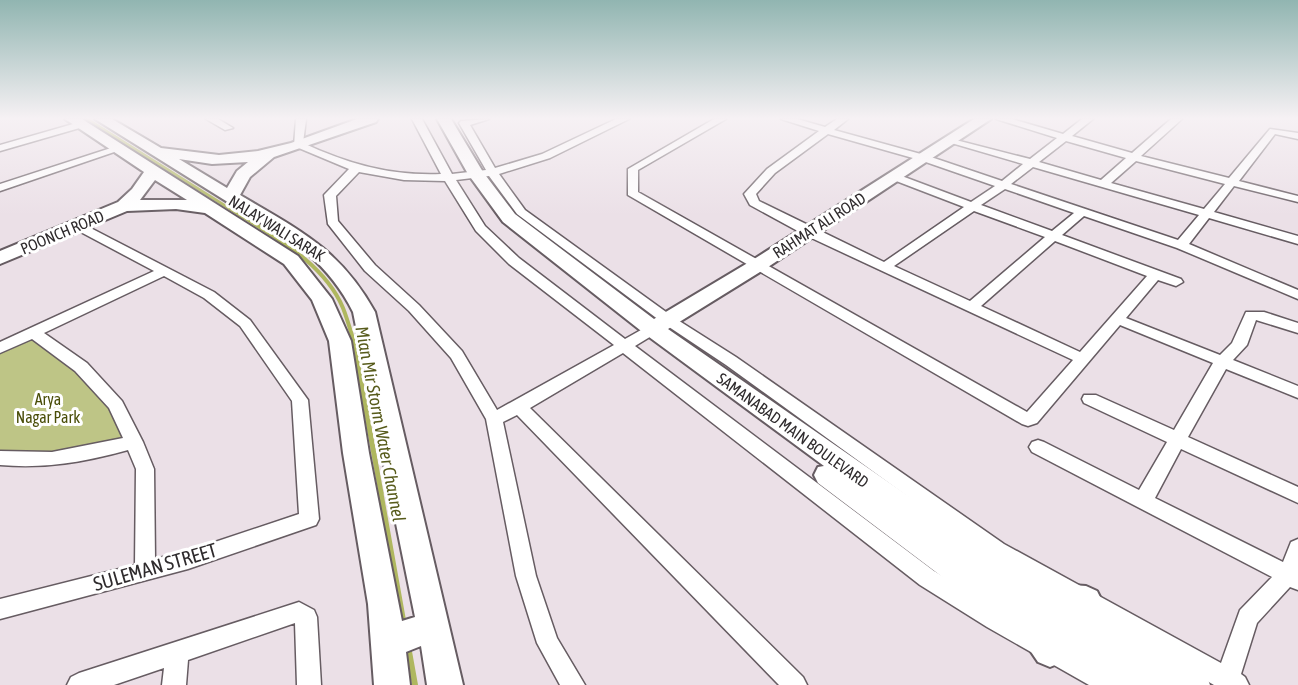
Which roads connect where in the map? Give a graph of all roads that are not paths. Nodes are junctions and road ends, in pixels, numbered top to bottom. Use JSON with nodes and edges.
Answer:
{"nodes":[{"id":1,"x":109,"y":151,"type":"edge"},
{"id":2,"x":126,"y":151,"type":"edge"},
{"id":3,"x":141,"y":151,"type":"edge"},
{"id":4,"x":278,"y":151,"type":"edge"},
{"id":5,"x":315,"y":151,"type":"edge"},
{"id":6,"x":447,"y":151,"type":"edge"},
{"id":7,"x":454,"y":151,"type":"edge"},
{"id":8,"x":464,"y":151,"type":"edge"},
{"id":9,"x":557,"y":151,"type":"edge"},
{"id":10,"x":665,"y":151,"type":"edge"},
{"id":11,"x":798,"y":151,"type":"edge"},
{"id":12,"x":898,"y":151,"type":"edge"},
{"id":13,"x":935,"y":151,"type":"edge"},
{"id":14,"x":992,"y":151,"type":"edge"},
{"id":15,"x":1047,"y":151,"type":"edge"},
{"id":16,"x":1114,"y":151,"type":"edge"},
{"id":17,"x":1142,"y":151,"type":"edge"},
{"id":18,"x":1256,"y":151,"type":"edge"},
{"id":19,"x":269,"y":154,"type":"junction"},
{"id":20,"x":1135,"y":157,"type":"junction"},
{"id":21,"x":924,"y":158,"type":"junction"},
{"id":22,"x":153,"y":161,"type":"junction"},
{"id":23,"x":1032,"y":162,"type":"junction"},
{"id":24,"x":356,"y":168,"type":"junction"},
{"id":25,"x":470,"y":175,"type":"junction"},
{"id":26,"x":895,"y":177,"type":"junction"},
{"id":27,"x":1232,"y":180,"type":"junction"},
{"id":28,"x":1104,"y":183,"type":"junction"},
{"id":29,"x":1003,"y":185,"type":"junction"},
{"id":30,"x":0,"y":188,"type":"edge"},
{"id":31,"x":1298,"y":199,"type":"edge"},
{"id":32,"x":222,"y":205,"type":"junction"},
{"id":33,"x":124,"y":206,"type":"junction"},
{"id":34,"x":973,"y":206,"type":"junction"},
{"id":35,"x":1082,"y":212,"type":"junction"},
{"id":36,"x":1206,"y":213,"type":"junction"},
{"id":37,"x":78,"y":226,"type":"junction"},
{"id":38,"x":809,"y":232,"type":"junction"},
{"id":39,"x":1054,"y":237,"type":"junction"},
{"id":40,"x":1298,"y":240,"type":"edge"},
{"id":41,"x":1182,"y":245,"type":"junction"},
{"id":42,"x":0,"y":258,"type":"edge"},
{"id":43,"x":758,"y":265,"type":"junction"},
{"id":44,"x":885,"y":267,"type":"junction"},
{"id":45,"x":164,"y":271,"type":"junction"},
{"id":46,"x":1156,"y":274,"type":"junction"},
{"id":47,"x":1176,"y":282,"type":"dead end"},
{"id":48,"x":1298,"y":295,"type":"edge"},
{"id":49,"x":971,"y":307,"type":"junction"},
{"id":50,"x":1117,"y":319,"type":"junction"},
{"id":51,"x":1298,"y":328,"type":"edge"},
{"id":52,"x":33,"y":332,"type":"junction"},
{"id":53,"x":647,"y":332,"type":"junction"},
{"id":54,"x":0,"y":348,"type":"edge"},
{"id":55,"x":1083,"y":359,"type":"junction"},
{"id":56,"x":1222,"y":362,"type":"junction"},
{"id":57,"x":1298,"y":392,"type":"edge"},
{"id":58,"x":1090,"y":399,"type":"dead end"},
{"id":59,"x":519,"y":407,"type":"junction"},
{"id":60,"x":494,"y":419,"type":"junction"},
{"id":61,"x":1177,"y":439,"type":"junction"},
{"id":62,"x":134,"y":442,"type":"junction"},
{"id":63,"x":1038,"y":447,"type":"dead end"},
{"id":64,"x":0,"y":458,"type":"edge"},
{"id":65,"x":1298,"y":495,"type":"edge"},
{"id":66,"x":1143,"y":501,"type":"junction"},
{"id":67,"x":1298,"y":548,"type":"edge"},
{"id":68,"x":145,"y":571,"type":"junction"},
{"id":69,"x":1293,"y":578,"type":"edge"},
{"id":70,"x":1027,"y":601,"type":"junction"},
{"id":71,"x":1086,"y":601,"type":"junction"},
{"id":72,"x":0,"y":609,"type":"edge"},
{"id":73,"x":434,"y":626,"type":"junction"},
{"id":74,"x":388,"y":642,"type":"junction"},
{"id":75,"x":1050,"y":650,"type":"junction"},
{"id":76,"x":177,"y":652,"type":"junction"},
{"id":77,"x":1232,"y":682,"type":"edge"},
{"id":78,"x":79,"y":685,"type":"edge"},
{"id":79,"x":174,"y":685,"type":"edge"},
{"id":80,"x":309,"y":685,"type":"edge"},
{"id":81,"x":392,"y":685,"type":"edge"},
{"id":82,"x":445,"y":685,"type":"edge"},
{"id":83,"x":573,"y":685,"type":"edge"},
{"id":84,"x":795,"y":685,"type":"edge"},
{"id":85,"x":1112,"y":685,"type":"edge"},
{"id":86,"x":1154,"y":685,"type":"edge"},
{"id":87,"x":1192,"y":685,"type":"edge"}],
"edges":[{"from":1,"to":30,"type":"street"},
{"from":2,"to":22,"type":"main road"},
{"from":3,"to":22,"type":"main road"},
{"from":4,"to":19,"type":"main road"},
{"from":5,"to":24,"type":"street"},
{"from":6,"to":25,"type":"street"},
{"from":7,"to":25,"type":"main road","name":"SAMANABAD MAIN BOULEVARD"},
{"from":8,"to":25,"type":"main road","name":"SAMANABAD MAIN BOULEVARD"},
{"from":9,"to":25,"type":"street"},
{"from":10,"to":43,"type":"street"},
{"from":11,"to":38,"type":"street"},
{"from":12,"to":21,"type":"street"},
{"from":13,"to":21,"type":"main road","name":"RAHMAT ALI ROAD"},
{"from":14,"to":23,"type":"street"},
{"from":15,"to":23,"type":"street"},
{"from":16,"to":20,"type":"street"},
{"from":17,"to":20,"type":"street"},
{"from":18,"to":27,"type":"street"},
{"from":19,"to":22,"type":"main road"},
{"from":19,"to":32,"type":"main road"},
{"from":20,"to":27,"type":"street"},
{"from":20,"to":28,"type":"street"},
{"from":21,"to":26,"type":"main road","name":"RAHMAT ALI ROAD"},
{"from":21,"to":29,"type":"street"},
{"from":22,"to":32,"type":"main road","name":"NALAY WALI SARAK"},
{"from":22,"to":33,"type":"main road","name":"POONCH ROAD"},
{"from":23,"to":28,"type":"street"},
{"from":23,"to":29,"type":"street"},
{"from":24,"to":25,"type":"street"},
{"from":24,"to":60,"type":"street"},
{"from":25,"to":53,"type":"main road","name":"SAMANABAD MAIN BOULEVARD"},
{"from":26,"to":34,"type":"street"},
{"from":26,"to":38,"type":"main road","name":"RAHMAT ALI ROAD"},
{"from":27,"to":31,"type":"street"},
{"from":27,"to":36,"type":"street"},
{"from":28,"to":36,"type":"street"},
{"from":29,"to":34,"type":"street"},
{"from":29,"to":35,"type":"street"},
{"from":32,"to":33,"type":"main road","name":"POONCH ROAD"},
{"from":32,"to":73,"type":"main road","name":"NALAY WALI SARAK"},
{"from":32,"to":74,"type":"main road","name":"NALAY WALI SARAK"},
{"from":33,"to":37,"type":"main road","name":"POONCH ROAD"},
{"from":34,"to":39,"type":"street"},
{"from":34,"to":44,"type":"street"},
{"from":35,"to":39,"type":"street"},
{"from":35,"to":41,"type":"street"},
{"from":36,"to":40,"type":"street"},
{"from":36,"to":41,"type":"street"},
{"from":37,"to":42,"type":"main road","name":"POONCH ROAD"},
{"from":37,"to":45,"type":"street"},
{"from":38,"to":43,"type":"main road","name":"RAHMAT ALI ROAD"},
{"from":38,"to":44,"type":"street"},
{"from":39,"to":46,"type":"street"},
{"from":39,"to":49,"type":"street"},
{"from":41,"to":48,"type":"street"},
{"from":43,"to":53,"type":"main road","name":"RAHMAT ALI ROAD"},
{"from":43,"to":55,"type":"street"},
{"from":44,"to":49,"type":"street"},
{"from":45,"to":52,"type":"street"},
{"from":45,"to":68,"type":"street","name":"SULEMAN STREET"},
{"from":46,"to":47,"type":"street"},
{"from":46,"to":50,"type":"street"},
{"from":49,"to":55,"type":"street"},
{"from":50,"to":55,"type":"street"},
{"from":50,"to":56,"type":"street"},
{"from":51,"to":56,"type":"street"},
{"from":52,"to":54,"type":"street"},
{"from":52,"to":62,"type":"street"},
{"from":53,"to":59,"type":"street"},
{"from":53,"to":70,"type":"main road","name":"SAMANABAD MAIN BOULEVARD"},
{"from":53,"to":71,"type":"street"},
{"from":53,"to":75,"type":"street"},
{"from":56,"to":57,"type":"street"},
{"from":56,"to":61,"type":"street"},
{"from":58,"to":61,"type":"street"},
{"from":59,"to":60,"type":"street"},
{"from":59,"to":84,"type":"street"},
{"from":60,"to":83,"type":"street"},
{"from":61,"to":65,"type":"street"},
{"from":61,"to":66,"type":"street"},
{"from":62,"to":64,"type":"street"},
{"from":62,"to":68,"type":"street"},
{"from":63,"to":66,"type":"street"},
{"from":66,"to":69,"type":"street"},
{"from":67,"to":69,"type":"street"},
{"from":68,"to":72,"type":"street","name":"SULEMAN STREET"},
{"from":69,"to":77,"type":"street"},
{"from":70,"to":71,"type":"main road"},
{"from":70,"to":75,"type":"main road"},
{"from":70,"to":86,"type":"main road","name":"SAMANABAD MAIN BOULEVARD"},
{"from":70,"to":87,"type":"main road","name":"SAMANABAD MAIN BOULEVARD"},
{"from":71,"to":77,"type":"street"},
{"from":73,"to":74,"type":"main road"},
{"from":73,"to":82,"type":"main road","name":"NALAY WALI SARAK"},
{"from":74,"to":81,"type":"main road","name":"NALAY WALI SARAK"},
{"from":75,"to":85,"type":"street"},
{"from":76,"to":78,"type":"street"},
{"from":76,"to":79,"type":"street"},
{"from":76,"to":80,"type":"street"}]}
